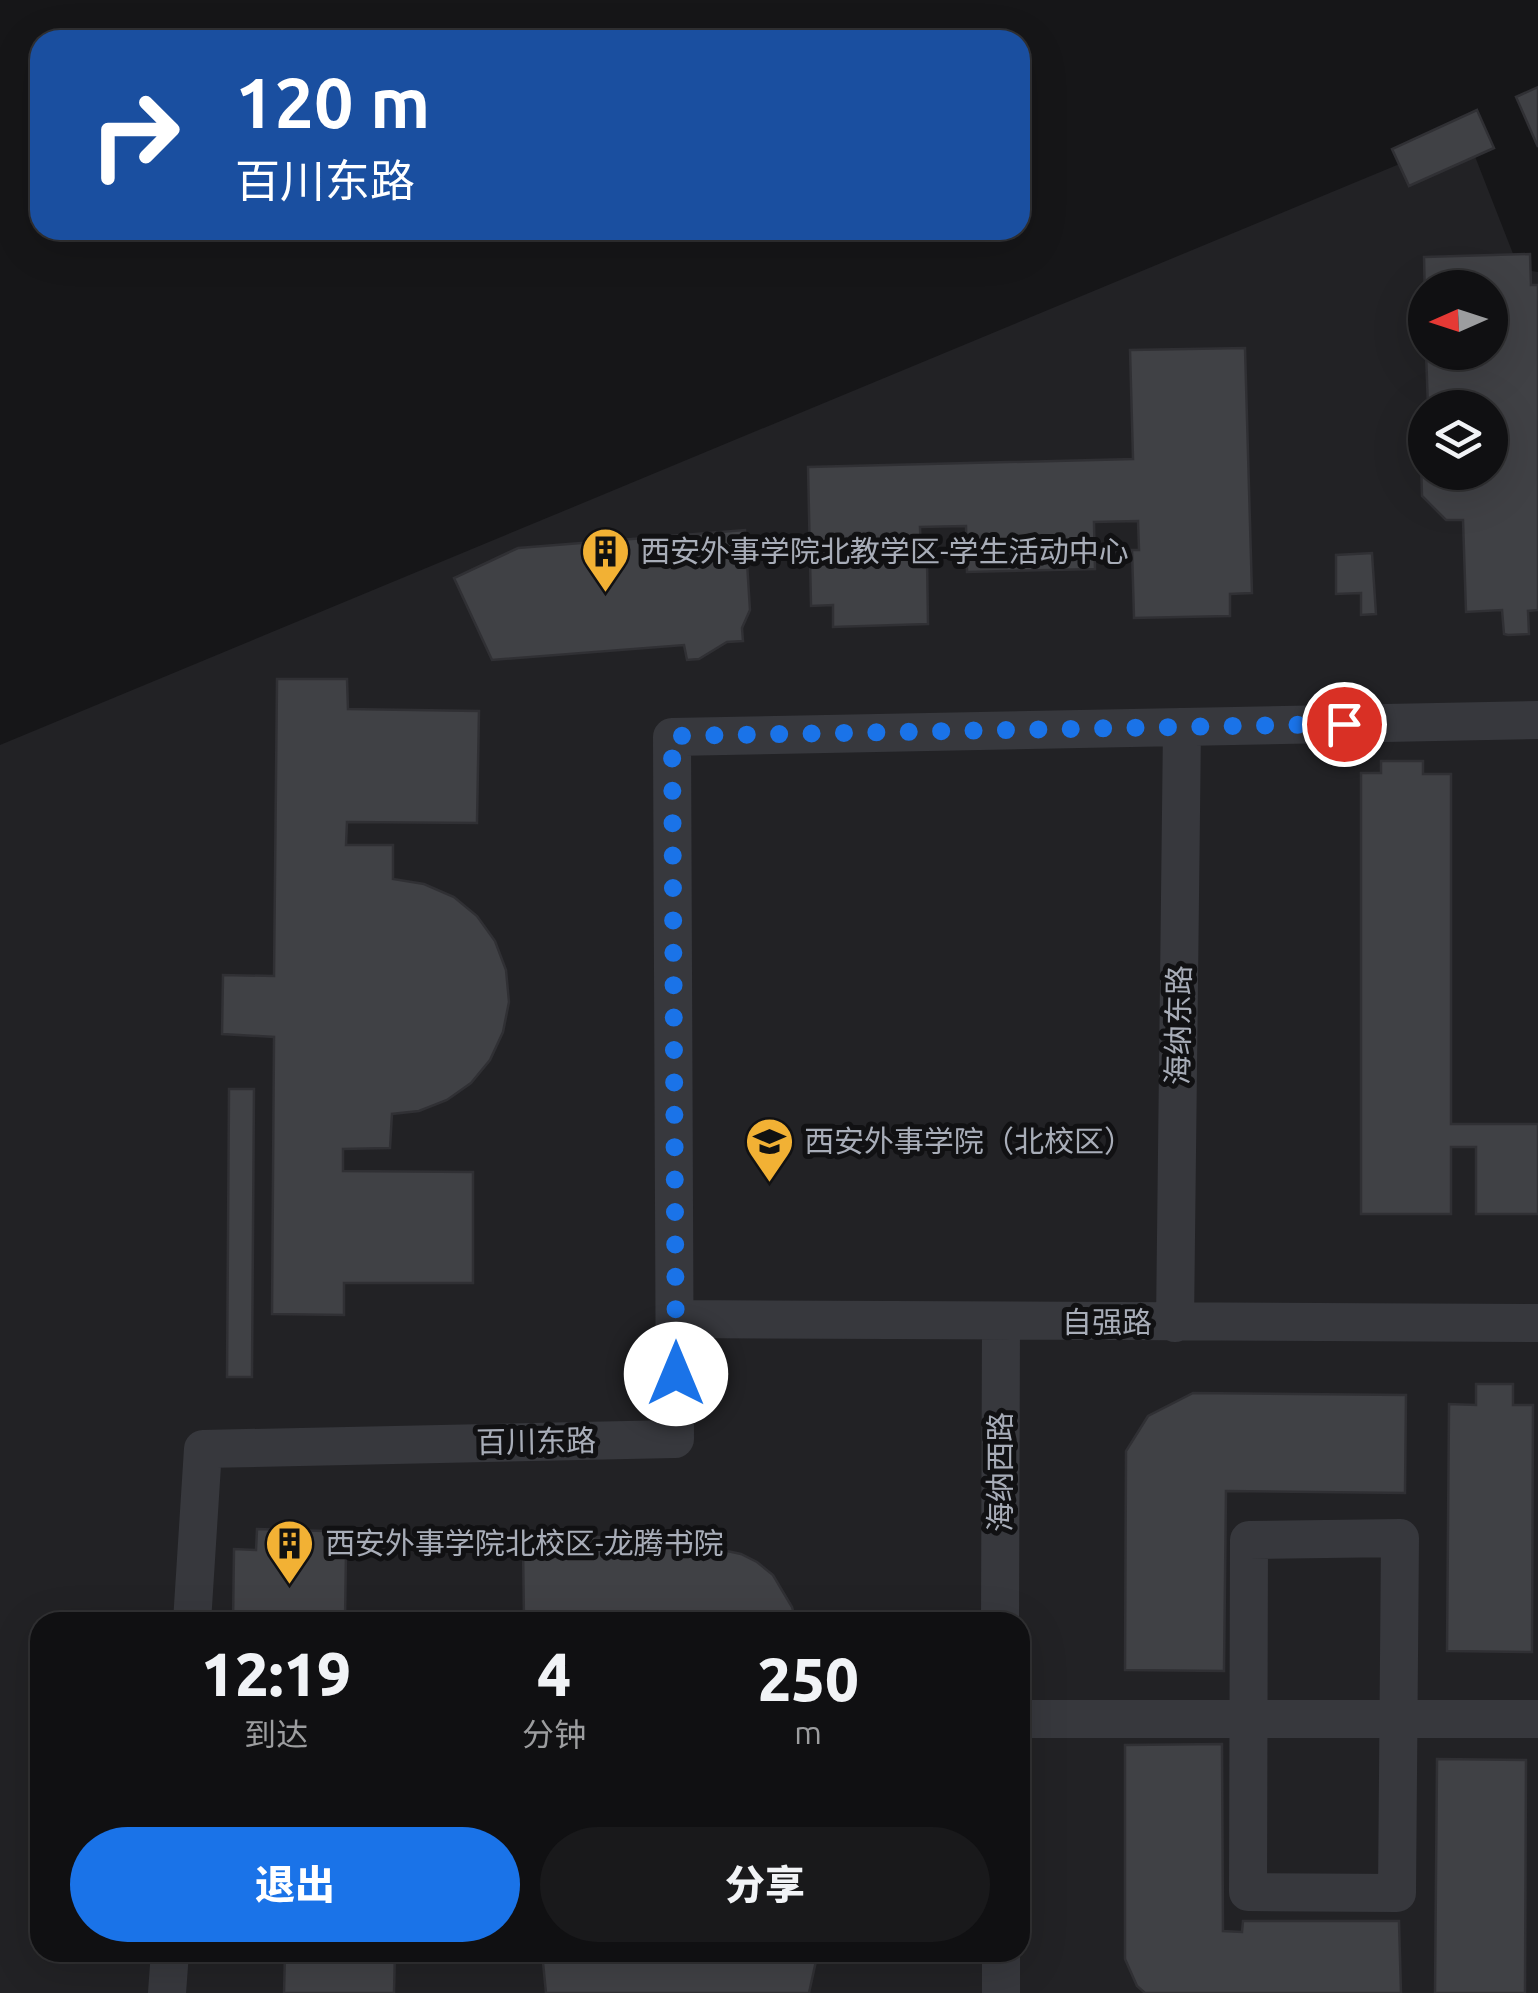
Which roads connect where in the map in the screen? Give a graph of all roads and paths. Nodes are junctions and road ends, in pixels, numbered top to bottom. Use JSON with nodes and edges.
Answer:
{"nodes":[{"id":1,"x":1538,"y":720,"type":"edge"},
{"id":2,"x":1182,"y":727,"type":"junction"},
{"id":3,"x":676,"y":1319,"type":"junction"},
{"id":4,"x":1001,"y":1322,"type":"junction"},
{"id":5,"x":1175,"y":1323,"type":"junction"},
{"id":6,"x":1538,"y":1323,"type":"edge"},
{"id":7,"x":193,"y":1612,"type":"edge"},
{"id":8,"x":1000,"y":1612,"type":"edge"},
{"id":9,"x":1030,"y":1719,"type":"edge"},
{"id":10,"x":1249,"y":1719,"type":"junction"},
{"id":11,"x":1399,"y":1719,"type":"junction"},
{"id":12,"x":1538,"y":1720,"type":"edge"},
{"id":13,"x":169,"y":1962,"type":"edge"},
{"id":14,"x":1000,"y":1962,"type":"edge"},
{"id":15,"x":167,"y":1993,"type":"edge"},
{"id":16,"x":1000,"y":1993,"type":"edge"}],
"edges":[{"from":1,"to":2,"type":"street","name":"百川东路"},
{"from":2,"to":3,"type":"street","name":"百川东路"},
{"from":2,"to":5,"type":"street","name":"海纳东路"},
{"from":3,"to":4,"type":"street","name":"自强路"},
{"from":3,"to":7,"type":"street","name":"百川东路"},
{"from":4,"to":5,"type":"street","name":"自强路"},
{"from":4,"to":8,"type":"street","name":"海纳西路"},
{"from":5,"to":6,"type":"street","name":"自强路"},
{"from":9,"to":10,"type":"street"},
{"from":10,"to":11,"type":"street"},
{"from":10,"to":11,"type":"street"},
{"from":10,"to":11,"type":"street"},
{"from":11,"to":12,"type":"street"},
{"from":13,"to":15,"type":"street"},
{"from":14,"to":16,"type":"street"}]}
